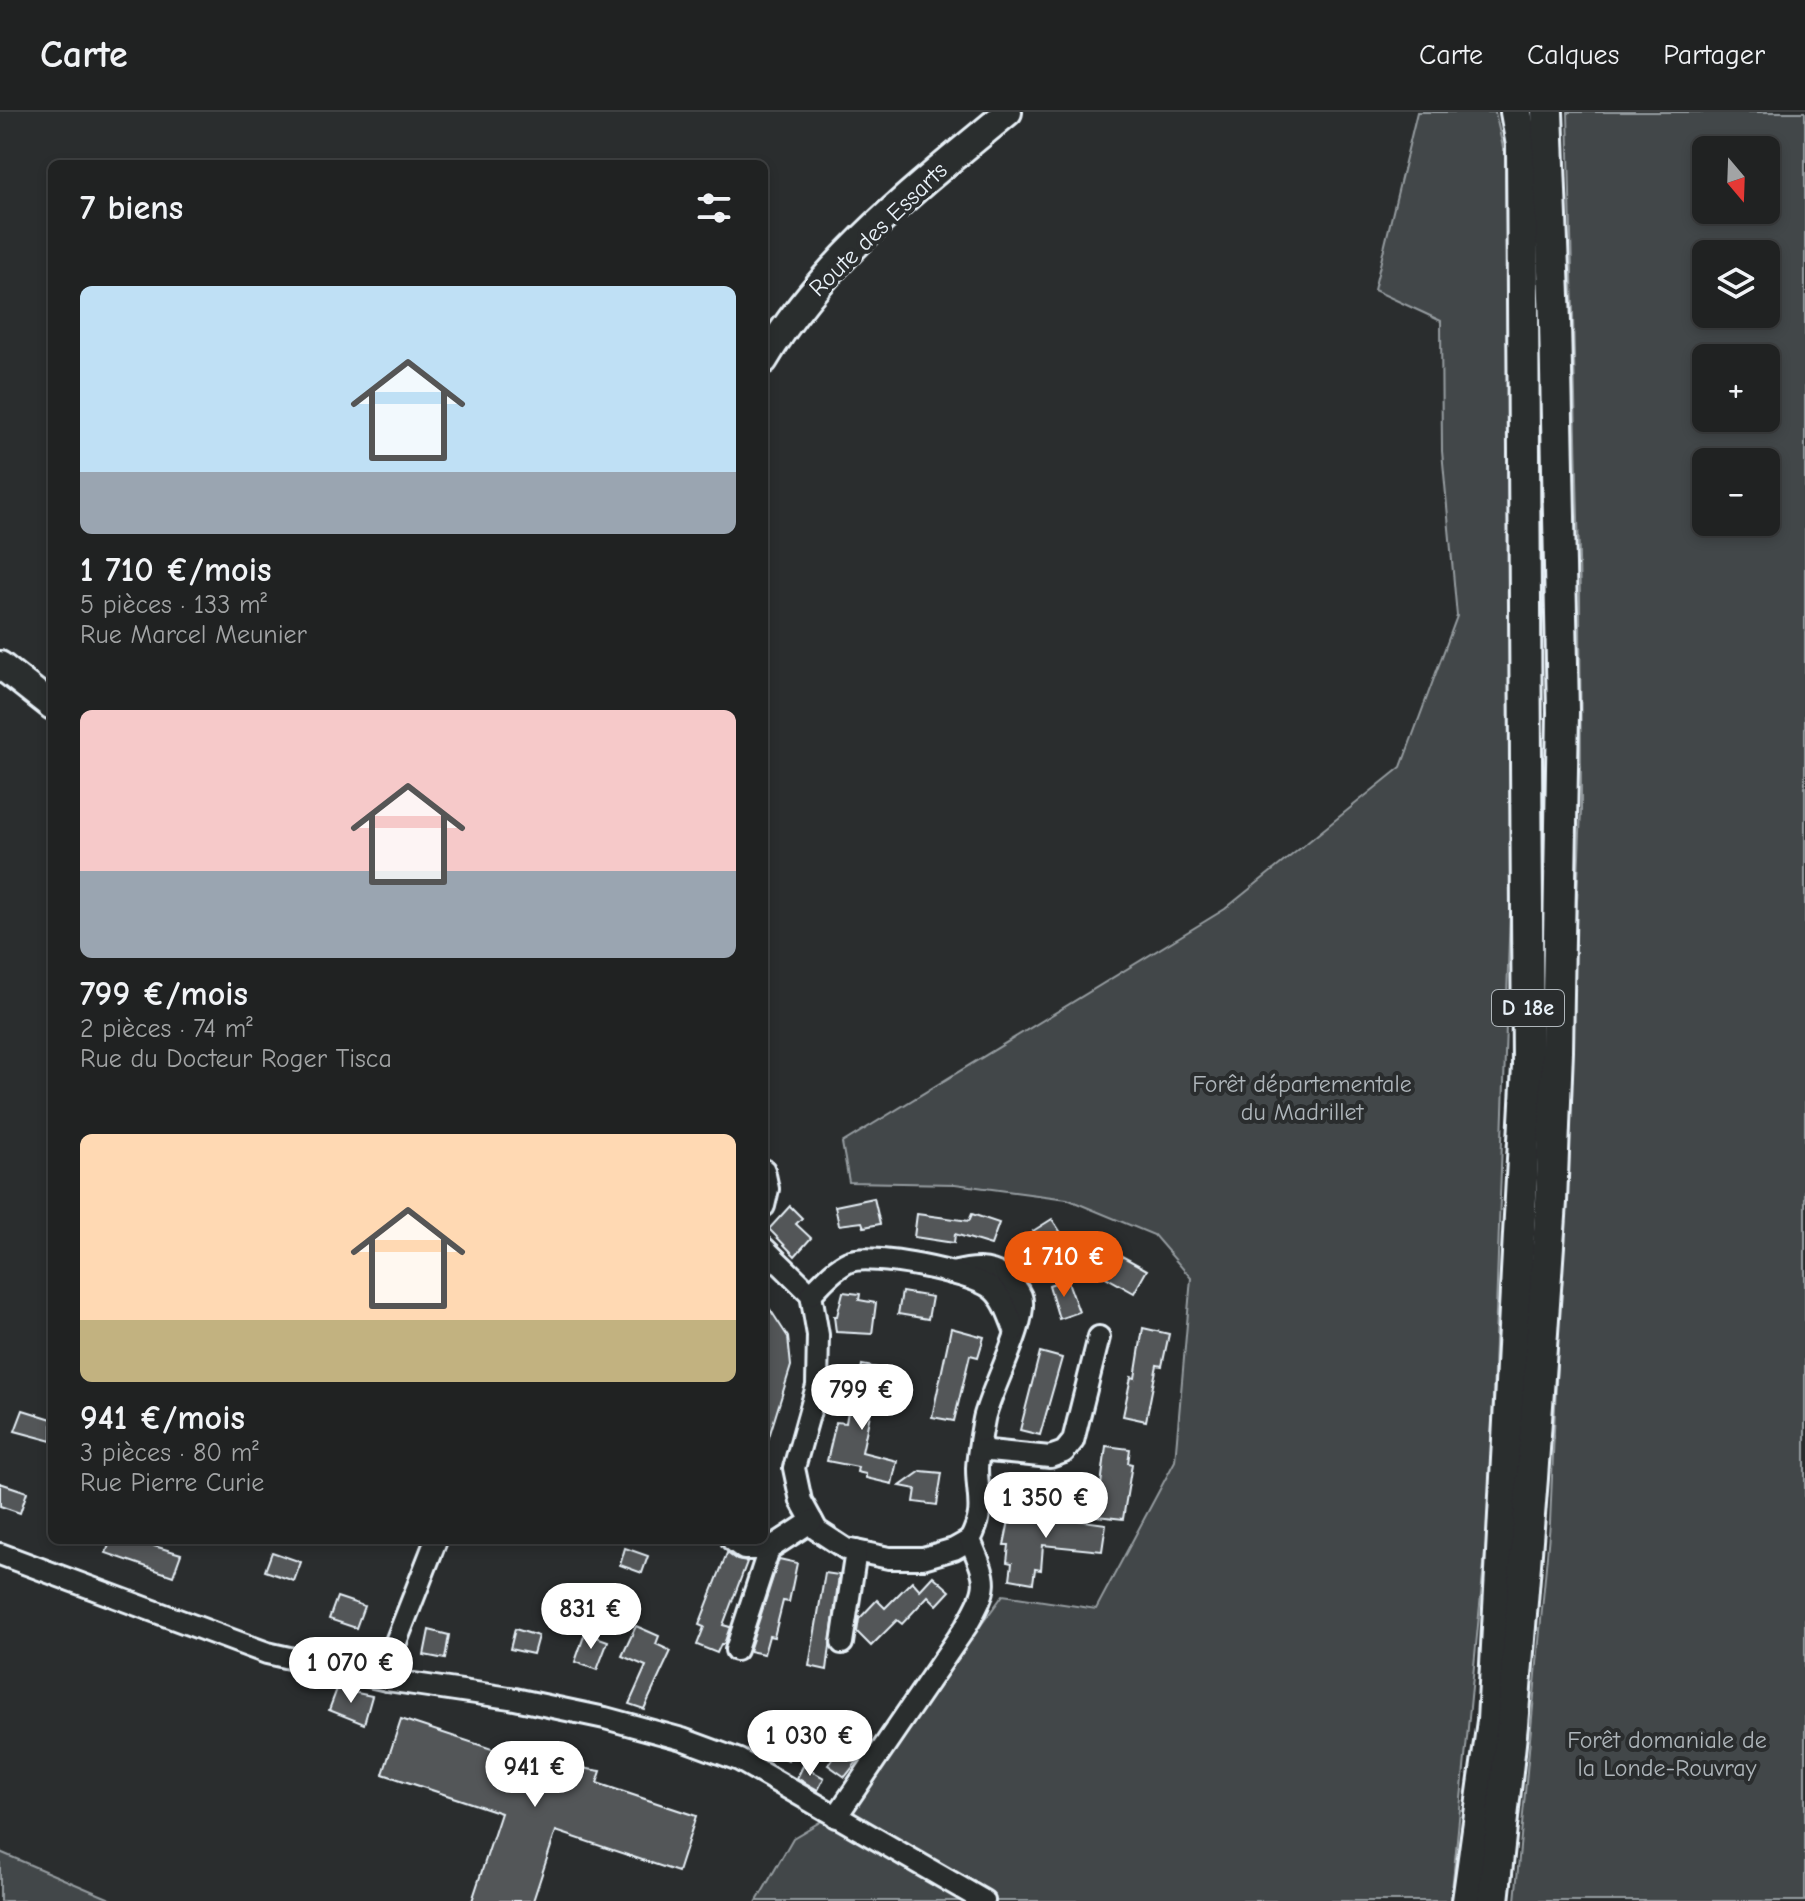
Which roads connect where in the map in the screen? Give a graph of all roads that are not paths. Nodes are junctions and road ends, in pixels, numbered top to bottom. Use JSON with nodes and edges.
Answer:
{"nodes":[{"id":1,"x":1008,"y":112,"type":"edge"},
{"id":2,"x":1516,"y":112,"type":"edge"},
{"id":3,"x":1547,"y":112,"type":"edge"},
{"id":4,"x":768,"y":354,"type":"edge"},
{"id":5,"x":0,"y":665,"type":"edge"},
{"id":6,"x":48,"y":703,"type":"edge"},
{"id":7,"x":768,"y":1252,"type":"edge"},
{"id":8,"x":811,"y":1294,"type":"junction"},
{"id":9,"x":1099,"y":1337,"type":"dead end"},
{"id":10,"x":979,"y":1450,"type":"junction"},
{"id":11,"x":812,"y":1521,"type":"junction"},
{"id":12,"x":970,"y":1540,"type":"junction"},
{"id":13,"x":434,"y":1544,"type":"edge"},
{"id":14,"x":737,"y":1544,"type":"edge"},
{"id":15,"x":769,"y":1549,"type":"junction"},
{"id":16,"x":856,"y":1551,"type":"junction"},
{"id":17,"x":0,"y":1554,"type":"edge"},
{"id":18,"x":842,"y":1643,"type":"dead end"},
{"id":19,"x":736,"y":1650,"type":"dead end"},
{"id":20,"x":387,"y":1680,"type":"junction"},
{"id":21,"x":836,"y":1817,"type":"junction"},
{"id":22,"x":984,"y":1901,"type":"edge"},
{"id":23,"x":1468,"y":1901,"type":"edge"},
{"id":24,"x":1493,"y":1901,"type":"edge"}],
"edges":[{"from":1,"to":4,"type":"main road","name":"Route des Essarts"},
{"from":2,"to":23,"type":"highway","number":"D 18e"},
{"from":3,"to":24,"type":"highway","number":"D 18e"},
{"from":5,"to":6,"type":"main road"},
{"from":7,"to":8,"type":"street"},
{"from":8,"to":10,"type":"street"},
{"from":8,"to":11,"type":"street"},
{"from":9,"to":10,"type":"street"},
{"from":10,"to":12,"type":"street"},
{"from":11,"to":15,"type":"street"},
{"from":11,"to":16,"type":"street"},
{"from":12,"to":16,"type":"street"},
{"from":12,"to":21,"type":"street"},
{"from":13,"to":20,"type":"street"},
{"from":14,"to":15,"type":"street"},
{"from":15,"to":19,"type":"street"},
{"from":16,"to":18,"type":"street"},
{"from":17,"to":20,"type":"street"},
{"from":20,"to":21,"type":"street"},
{"from":21,"to":22,"type":"street"}]}
